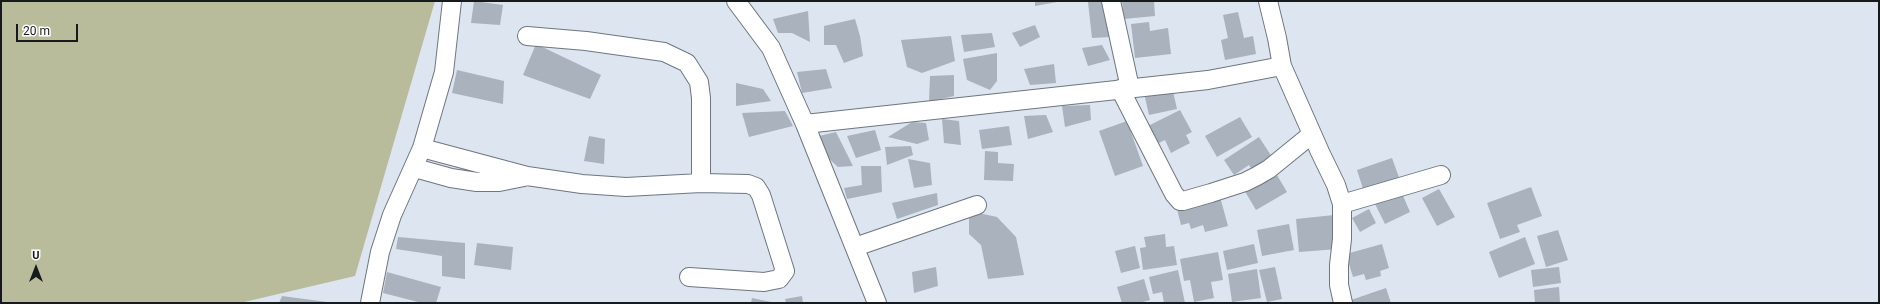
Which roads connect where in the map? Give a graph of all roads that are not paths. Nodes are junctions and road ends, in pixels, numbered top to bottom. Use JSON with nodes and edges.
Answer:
{"nodes":[{"id":1,"x":452,"y":1,"type":"edge"},
{"id":2,"x":736,"y":1,"type":"edge"},
{"id":3,"x":1111,"y":1,"type":"edge"},
{"id":4,"x":1268,"y":1,"type":"edge"},
{"id":5,"x":528,"y":36,"type":"dead end"},
{"id":6,"x":1282,"y":66,"type":"junction"},
{"id":7,"x":1125,"y":88,"type":"junction"},
{"id":8,"x":804,"y":124,"type":"junction"},
{"id":9,"x":1312,"y":134,"type":"junction"},
{"id":10,"x":422,"y":148,"type":"junction"},
{"id":11,"x":415,"y":168,"type":"junction"},
{"id":12,"x":1441,"y":175,"type":"dead end"},
{"id":13,"x":527,"y":176,"type":"junction"},
{"id":14,"x":701,"y":184,"type":"junction"},
{"id":15,"x":1342,"y":204,"type":"junction"},
{"id":16,"x":976,"y":205,"type":"dead end"},
{"id":17,"x":856,"y":247,"type":"junction"},
{"id":18,"x":689,"y":277,"type":"dead end"},
{"id":19,"x":370,"y":303,"type":"edge"},
{"id":20,"x":877,"y":303,"type":"edge"},
{"id":21,"x":1343,"y":303,"type":"edge"}],
"edges":[{"from":1,"to":10,"type":"street"},
{"from":2,"to":8,"type":"street"},
{"from":3,"to":7,"type":"street"},
{"from":4,"to":6,"type":"street"},
{"from":5,"to":14,"type":"street"},
{"from":6,"to":7,"type":"street"},
{"from":6,"to":9,"type":"street"},
{"from":7,"to":8,"type":"street"},
{"from":7,"to":9,"type":"street"},
{"from":8,"to":17,"type":"street"},
{"from":9,"to":15,"type":"street"},
{"from":10,"to":11,"type":"street"},
{"from":10,"to":13,"type":"street"},
{"from":11,"to":13,"type":"street"},
{"from":11,"to":19,"type":"street"},
{"from":12,"to":15,"type":"street"},
{"from":13,"to":14,"type":"street"},
{"from":14,"to":18,"type":"street"},
{"from":15,"to":21,"type":"street"},
{"from":16,"to":17,"type":"street"},
{"from":17,"to":20,"type":"street"}]}
